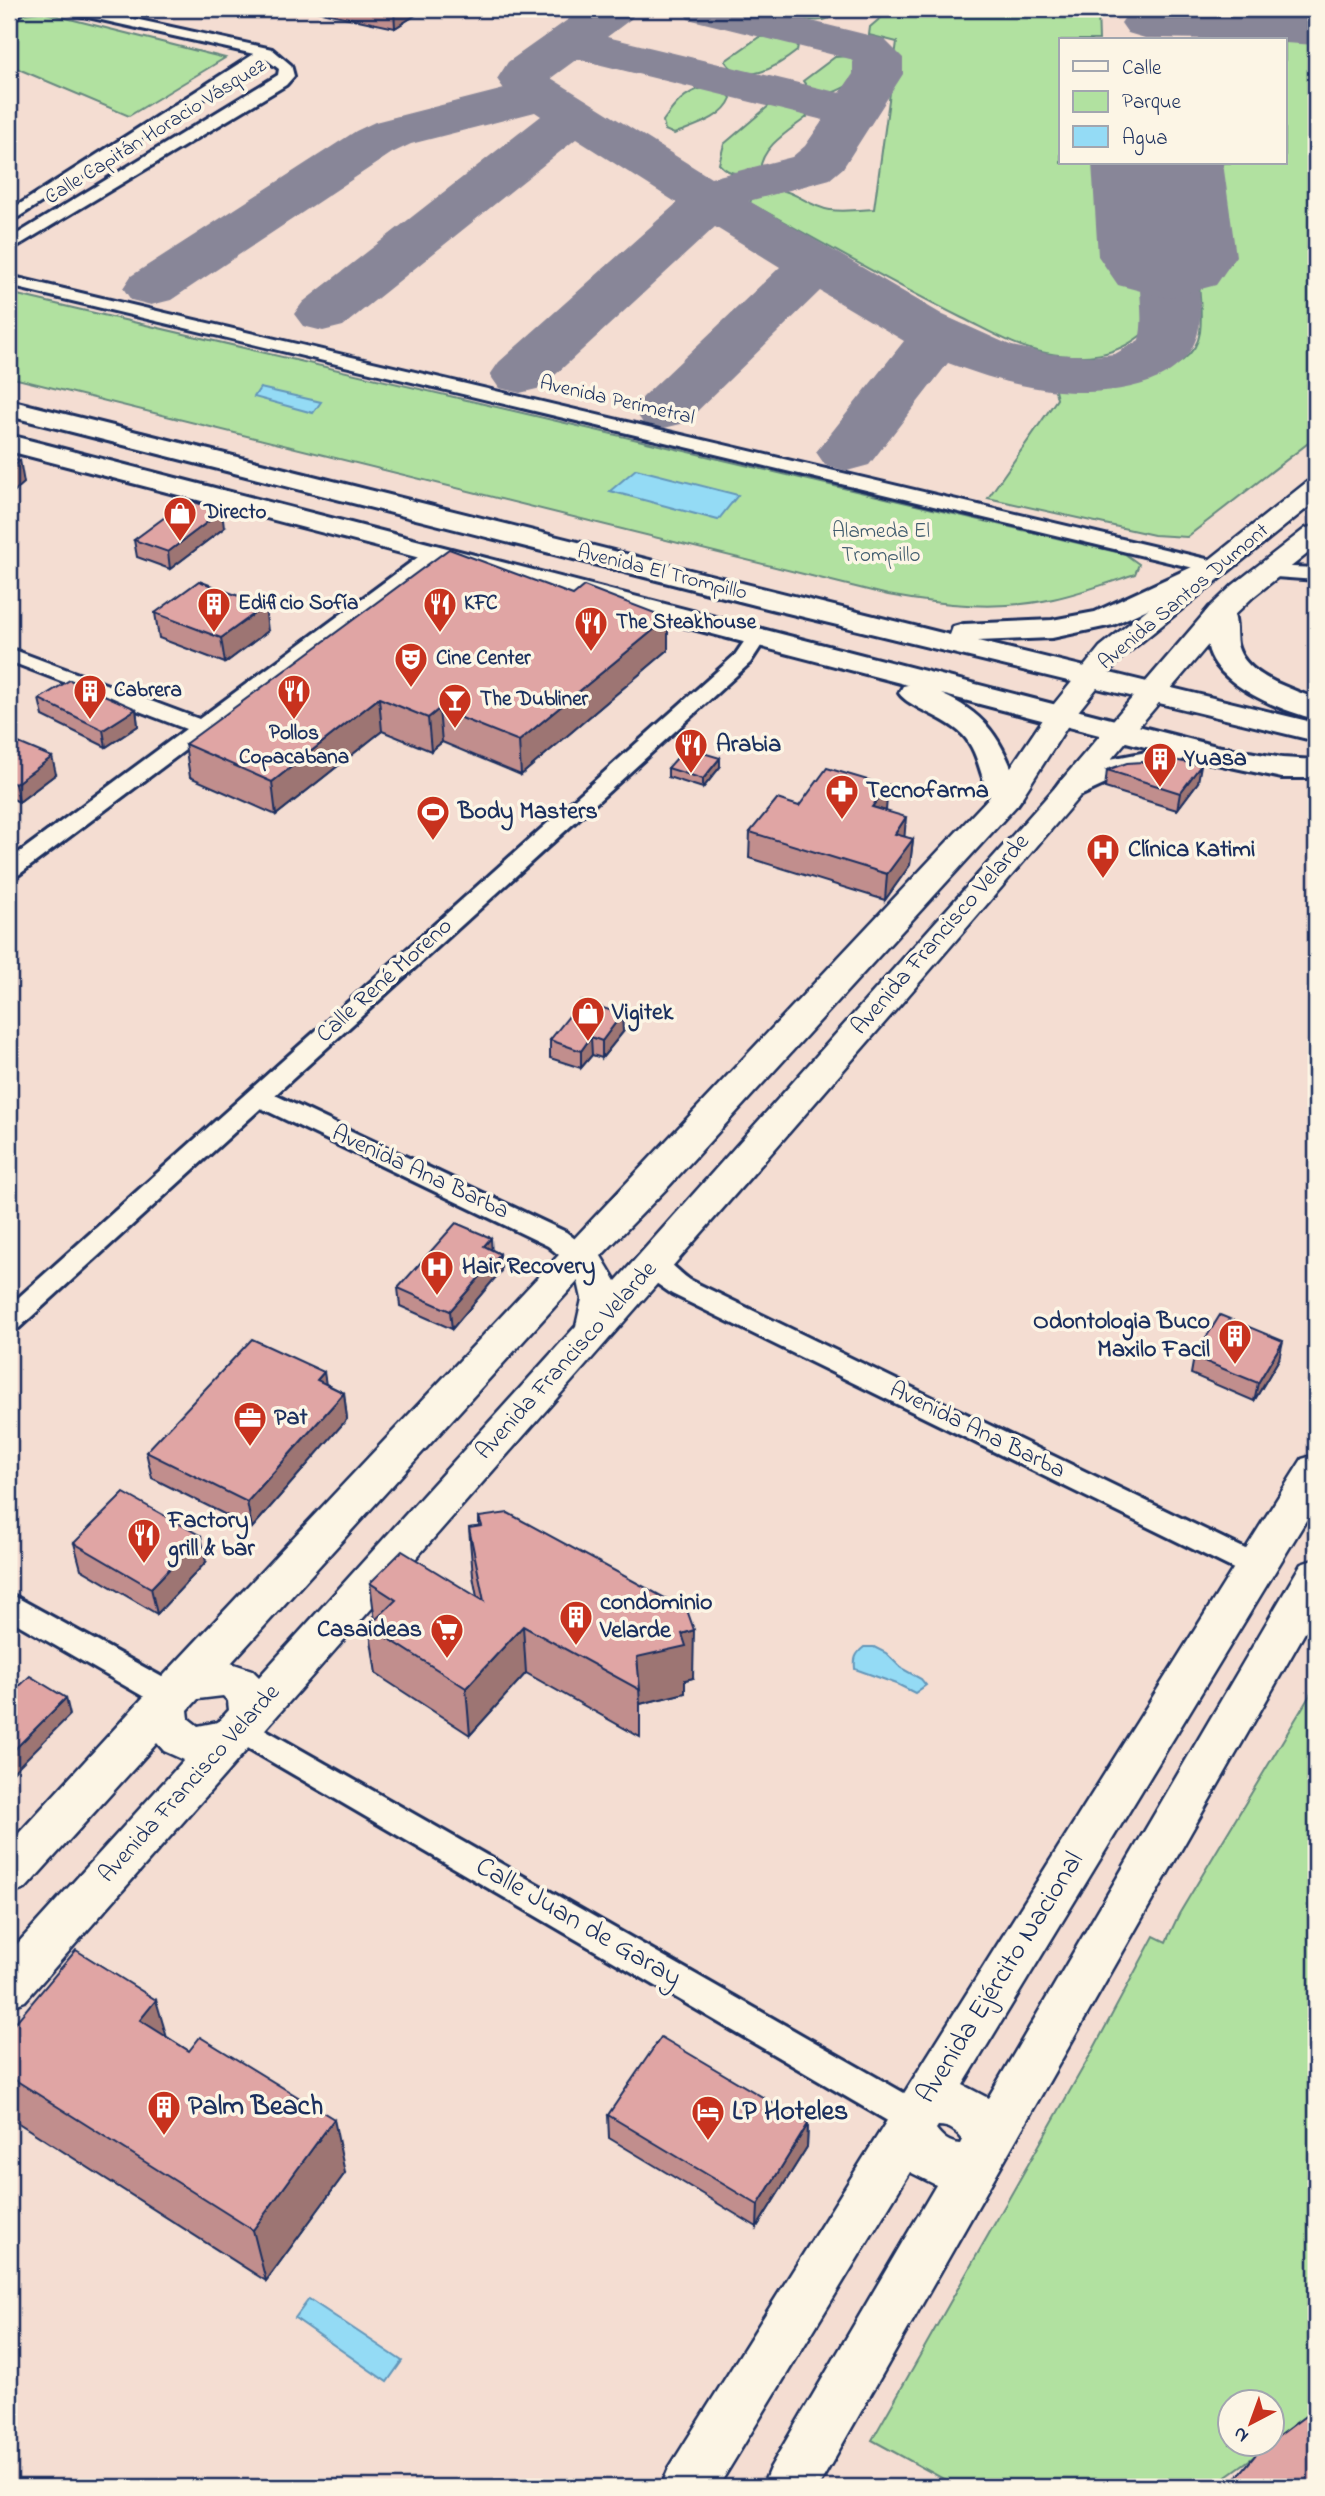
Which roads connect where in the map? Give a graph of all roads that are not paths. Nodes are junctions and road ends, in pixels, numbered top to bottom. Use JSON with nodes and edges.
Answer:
{"nodes":[{"id":1,"x":17,"y":9,"type":"edge"},
{"id":2,"x":69,"y":9,"type":"edge"},
{"id":3,"x":9,"y":14,"type":"edge"},
{"id":4,"x":267,"y":52,"type":"junction"},
{"id":5,"x":9,"y":218,"type":"edge"},
{"id":6,"x":9,"y":246,"type":"edge"},
{"id":7,"x":9,"y":281,"type":"edge"},
{"id":8,"x":9,"y":408,"type":"edge"},
{"id":9,"x":9,"y":443,"type":"edge"},
{"id":10,"x":1316,"y":488,"type":"edge"},
{"id":11,"x":1316,"y":534,"type":"edge"},
{"id":12,"x":436,"y":553,"type":"junction"},
{"id":13,"x":1215,"y":567,"type":"junction"},
{"id":14,"x":1269,"y":572,"type":"junction"},
{"id":15,"x":1316,"y":574,"type":"edge"},
{"id":16,"x":1220,"y":613,"type":"junction"},
{"id":17,"x":895,"y":631,"type":"junction"},
{"id":18,"x":757,"y":637,"type":"junction"},
{"id":19,"x":815,"y":652,"type":"junction"},
{"id":20,"x":9,"y":654,"type":"edge"},
{"id":21,"x":1089,"y":677,"type":"junction"},
{"id":22,"x":1152,"y":692,"type":"junction"},
{"id":23,"x":1316,"y":710,"type":"edge"},
{"id":24,"x":1060,"y":715,"type":"junction"},
{"id":25,"x":200,"y":727,"type":"junction"},
{"id":26,"x":1118,"y":729,"type":"junction"},
{"id":27,"x":1316,"y":732,"type":"edge"},
{"id":28,"x":1214,"y":755,"type":"junction"},
{"id":29,"x":1282,"y":768,"type":"junction"},
{"id":30,"x":1316,"y":769,"type":"edge"},
{"id":31,"x":1316,"y":783,"type":"edge"},
{"id":32,"x":1071,"y":788,"type":"junction"},
{"id":33,"x":1006,"y":798,"type":"junction"},
{"id":34,"x":9,"y":871,"type":"edge"},
{"id":35,"x":257,"y":1096,"type":"junction"},
{"id":36,"x":656,"y":1177,"type":"junction"},
{"id":37,"x":579,"y":1256,"type":"junction"},
{"id":38,"x":659,"y":1257,"type":"junction"},
{"id":39,"x":9,"y":1321,"type":"edge"},
{"id":40,"x":592,"y":1333,"type":"junction"},
{"id":41,"x":1316,"y":1470,"type":"edge"},
{"id":42,"x":1258,"y":1568,"type":"junction"},
{"id":43,"x":1314,"y":1590,"type":"edge"},
{"id":44,"x":9,"y":1605,"type":"edge"},
{"id":45,"x":172,"y":1696,"type":"junction"},
{"id":46,"x":242,"y":1726,"type":"junction"},
{"id":47,"x":9,"y":1875,"type":"edge"},
{"id":48,"x":9,"y":1986,"type":"edge"},
{"id":49,"x":915,"y":2117,"type":"junction"},
{"id":50,"x":983,"y":2155,"type":"junction"},
{"id":51,"x":688,"y":2487,"type":"edge"},
{"id":52,"x":789,"y":2487,"type":"edge"}],
"edges":[{"from":1,"to":3,"type":"main road"},
{"from":2,"to":4,"type":"street"},
{"from":4,"to":5,"type":"street","name":"Calle Capitán Horacio Vásquez"},
{"from":4,"to":6,"type":"street","name":"Calle Capitán Horacio Vásquez"},
{"from":7,"to":13,"type":"street","name":"Avenida Perimetral"},
{"from":8,"to":17,"type":"main road","name":"Avenida El Trompillo"},
{"from":9,"to":12,"type":"main road","name":"Avenida El Trompillo"},
{"from":10,"to":13,"type":"main road","name":"Avenida Santos Dumont"},
{"from":11,"to":14,"type":"main road","name":"Avenida Santos Dumont"},
{"from":12,"to":18,"type":"main road","name":"Avenida El Trompillo"},
{"from":12,"to":25,"type":"street"},
{"from":13,"to":17,"type":"main road"},
{"from":13,"to":21,"type":"main road","name":"Avenida Santos Dumont"},
{"from":14,"to":15,"type":"street"},
{"from":14,"to":16,"type":"main road","name":"Avenida Santos Dumont"},
{"from":16,"to":22,"type":"main road","name":"Avenida Santos Dumont"},
{"from":16,"to":23,"type":"main road"},
{"from":17,"to":21,"type":"main road","name":"Avenida El Trompillo"},
{"from":18,"to":19,"type":"main road","name":"Avenida El Trompillo"},
{"from":18,"to":35,"type":"street","name":"Calle René Moreno"},
{"from":19,"to":24,"type":"main road","name":"Avenida El Trompillo"},
{"from":19,"to":33,"type":"main road"},
{"from":20,"to":25,"type":"street"},
{"from":21,"to":22,"type":"main road","name":"Avenida El Trompillo"},
{"from":21,"to":24,"type":"main road","name":"Avenida Santos Dumont"},
{"from":22,"to":26,"type":"main road","name":"Avenida Santos Dumont"},
{"from":22,"to":27,"type":"main road","name":"Avenida El Trompillo"},
{"from":24,"to":26,"type":"main road","name":"Avenida El Trompillo"},
{"from":24,"to":33,"type":"main road","name":"Avenida Francisco Velarde"},
{"from":25,"to":34,"type":"street"},
{"from":26,"to":28,"type":"main road","name":"Avenida El Trompillo"},
{"from":26,"to":32,"type":"main road","name":"Avenida Francisco Velarde"},
{"from":28,"to":29,"type":"main road","name":"Avenida El Trompillo"},
{"from":28,"to":32,"type":"main road"},
{"from":29,"to":30,"type":"main road","name":"Avenida El Trompillo"},
{"from":29,"to":31,"type":"main road","name":"Avenida El Trompillo"},
{"from":32,"to":38,"type":"main road","name":"Avenida Francisco Velarde"},
{"from":33,"to":36,"type":"main road","name":"Avenida Francisco Velarde"},
{"from":35,"to":37,"type":"street","name":"Avenida Ana Barba"},
{"from":35,"to":39,"type":"street","name":"Calle René Moreno"},
{"from":36,"to":37,"type":"main road","name":"Avenida Francisco Velarde"},
{"from":36,"to":38,"type":"main road"},
{"from":37,"to":40,"type":"main road"},
{"from":37,"to":45,"type":"main road","name":"Avenida Francisco Velarde"},
{"from":38,"to":40,"type":"main road","name":"Avenida Francisco Velarde"},
{"from":38,"to":42,"type":"street","name":"Avenida Ana Barba"},
{"from":40,"to":46,"type":"main road","name":"Avenida Francisco Velarde"},
{"from":41,"to":42,"type":"main road","name":"Avenida Ejército Nacional"},
{"from":42,"to":43,"type":"main road","name":"Avenida Ana Barba"},
{"from":42,"to":49,"type":"main road","name":"Avenida Ejército Nacional"},
{"from":43,"to":50,"type":"main road"},
{"from":44,"to":45,"type":"street"},
{"from":45,"to":46,"type":"main road"},
{"from":45,"to":46,"type":"main road"},
{"from":45,"to":47,"type":"main road","name":"Avenida Francisco Velarde"},
{"from":46,"to":48,"type":"main road","name":"Avenida Francisco Velarde"},
{"from":46,"to":49,"type":"street","name":"Calle Juan de Garay"},
{"from":49,"to":50,"type":"main road"},
{"from":49,"to":51,"type":"main road","name":"Avenida Ejército Nacional"},
{"from":50,"to":52,"type":"main road"}]}
